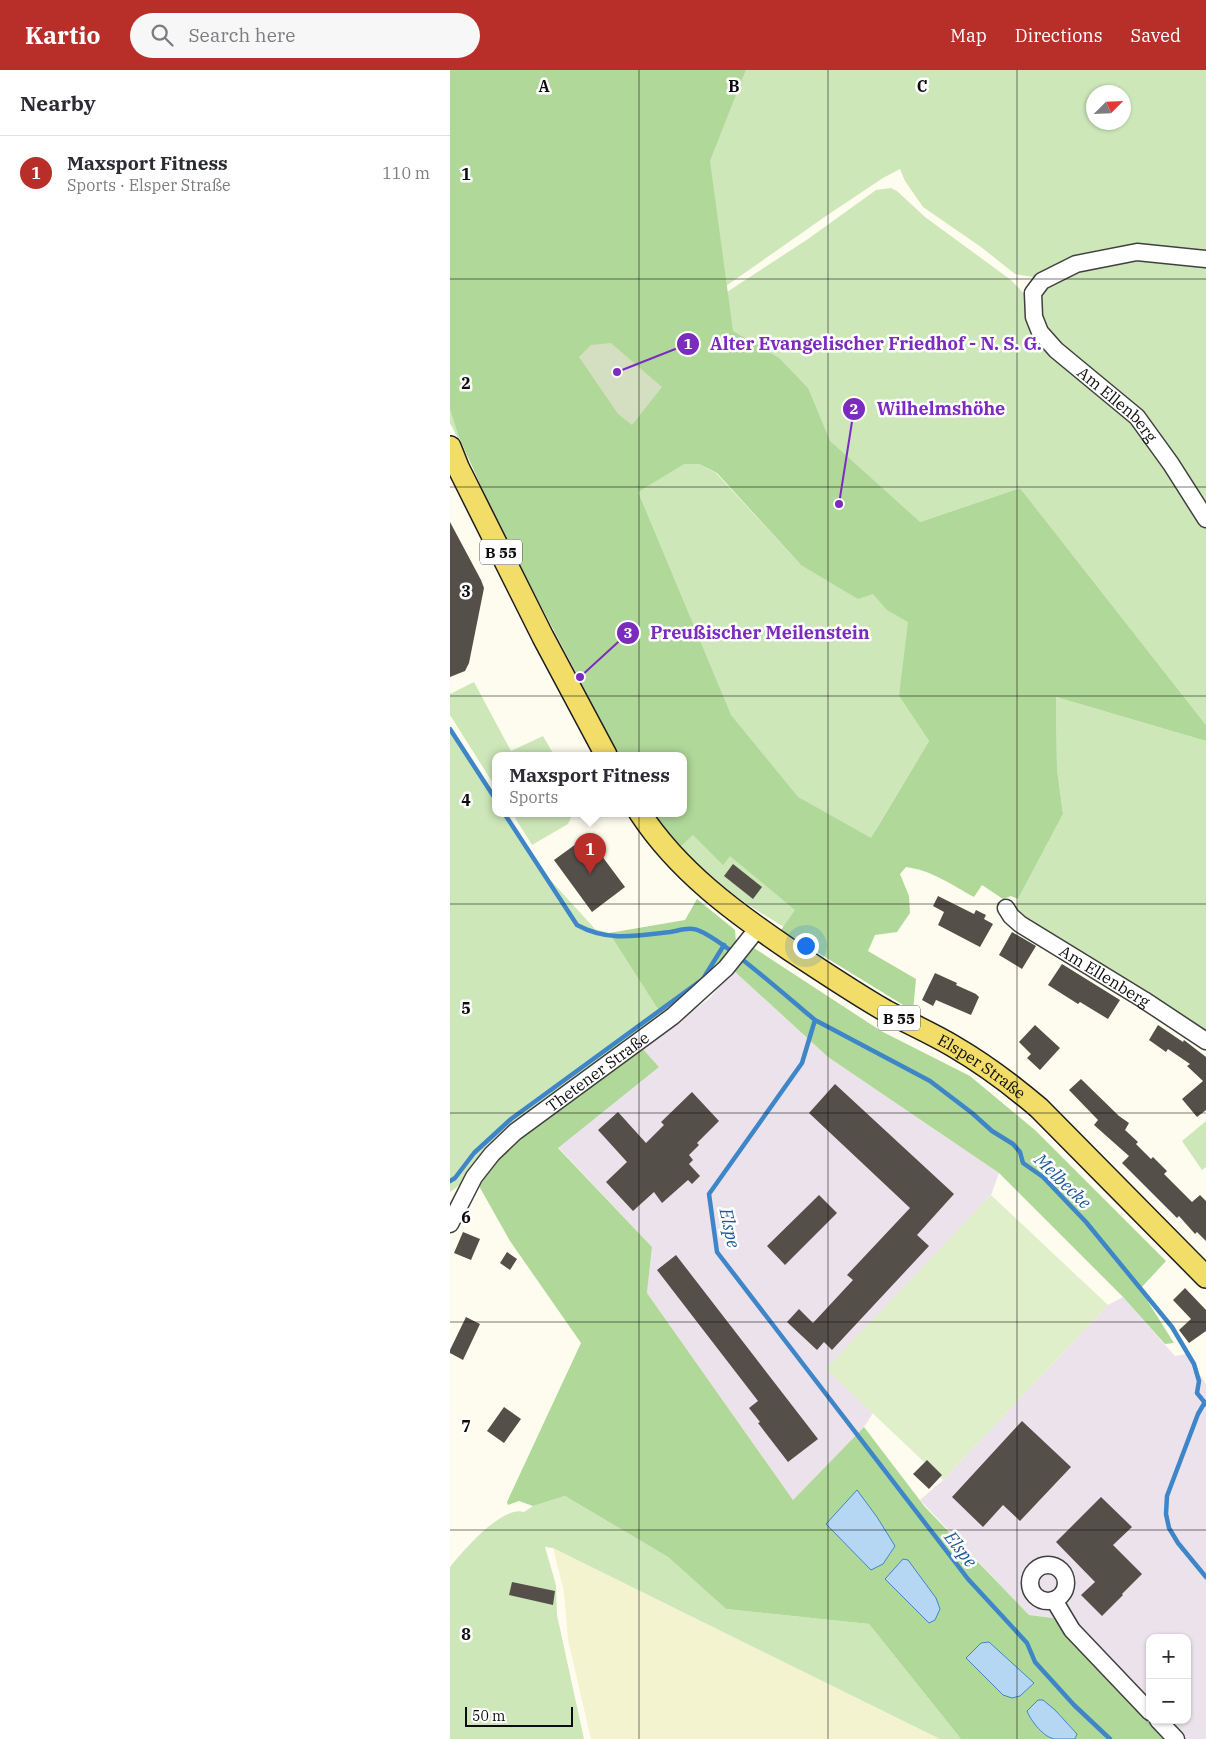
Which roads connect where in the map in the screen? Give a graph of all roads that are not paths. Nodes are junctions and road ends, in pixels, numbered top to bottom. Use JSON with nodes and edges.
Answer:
{"nodes":[{"id":1,"x":1206,"y":259,"type":"edge"},
{"id":2,"x":450,"y":447,"type":"edge"},
{"id":3,"x":1206,"y":520,"type":"edge"},
{"id":4,"x":604,"y":752,"type":"edge"},
{"id":5,"x":643,"y":817,"type":"edge"},
{"id":6,"x":1006,"y":908,"type":"dead end"},
{"id":7,"x":752,"y":936,"type":"junction"},
{"id":8,"x":1206,"y":1041,"type":"edge"},
{"id":9,"x":450,"y":1224,"type":"edge"},
{"id":10,"x":1206,"y":1277,"type":"edge"},
{"id":11,"x":1054,"y":1600,"type":"dead end"},
{"id":12,"x":1146,"y":1708,"type":"edge"},
{"id":13,"x":1162,"y":1724,"type":"edge"},
{"id":14,"x":1176,"y":1739,"type":"edge"}],
"edges":[{"from":1,"to":3,"type":"street","name":"Am Ellenberg"},
{"from":2,"to":4,"type":"main road","number":"B 55"},
{"from":5,"to":7,"type":"main road","name":"Elsper Straße","number":"B 55"},
{"from":6,"to":8,"type":"street","name":"Am Ellenberg"},
{"from":7,"to":9,"type":"street","name":"Thetener Straße"},
{"from":7,"to":10,"type":"main road","name":"Elsper Straße","number":"B 55"},
{"from":11,"to":12,"type":"street"},
{"from":13,"to":14,"type":"street"}]}
